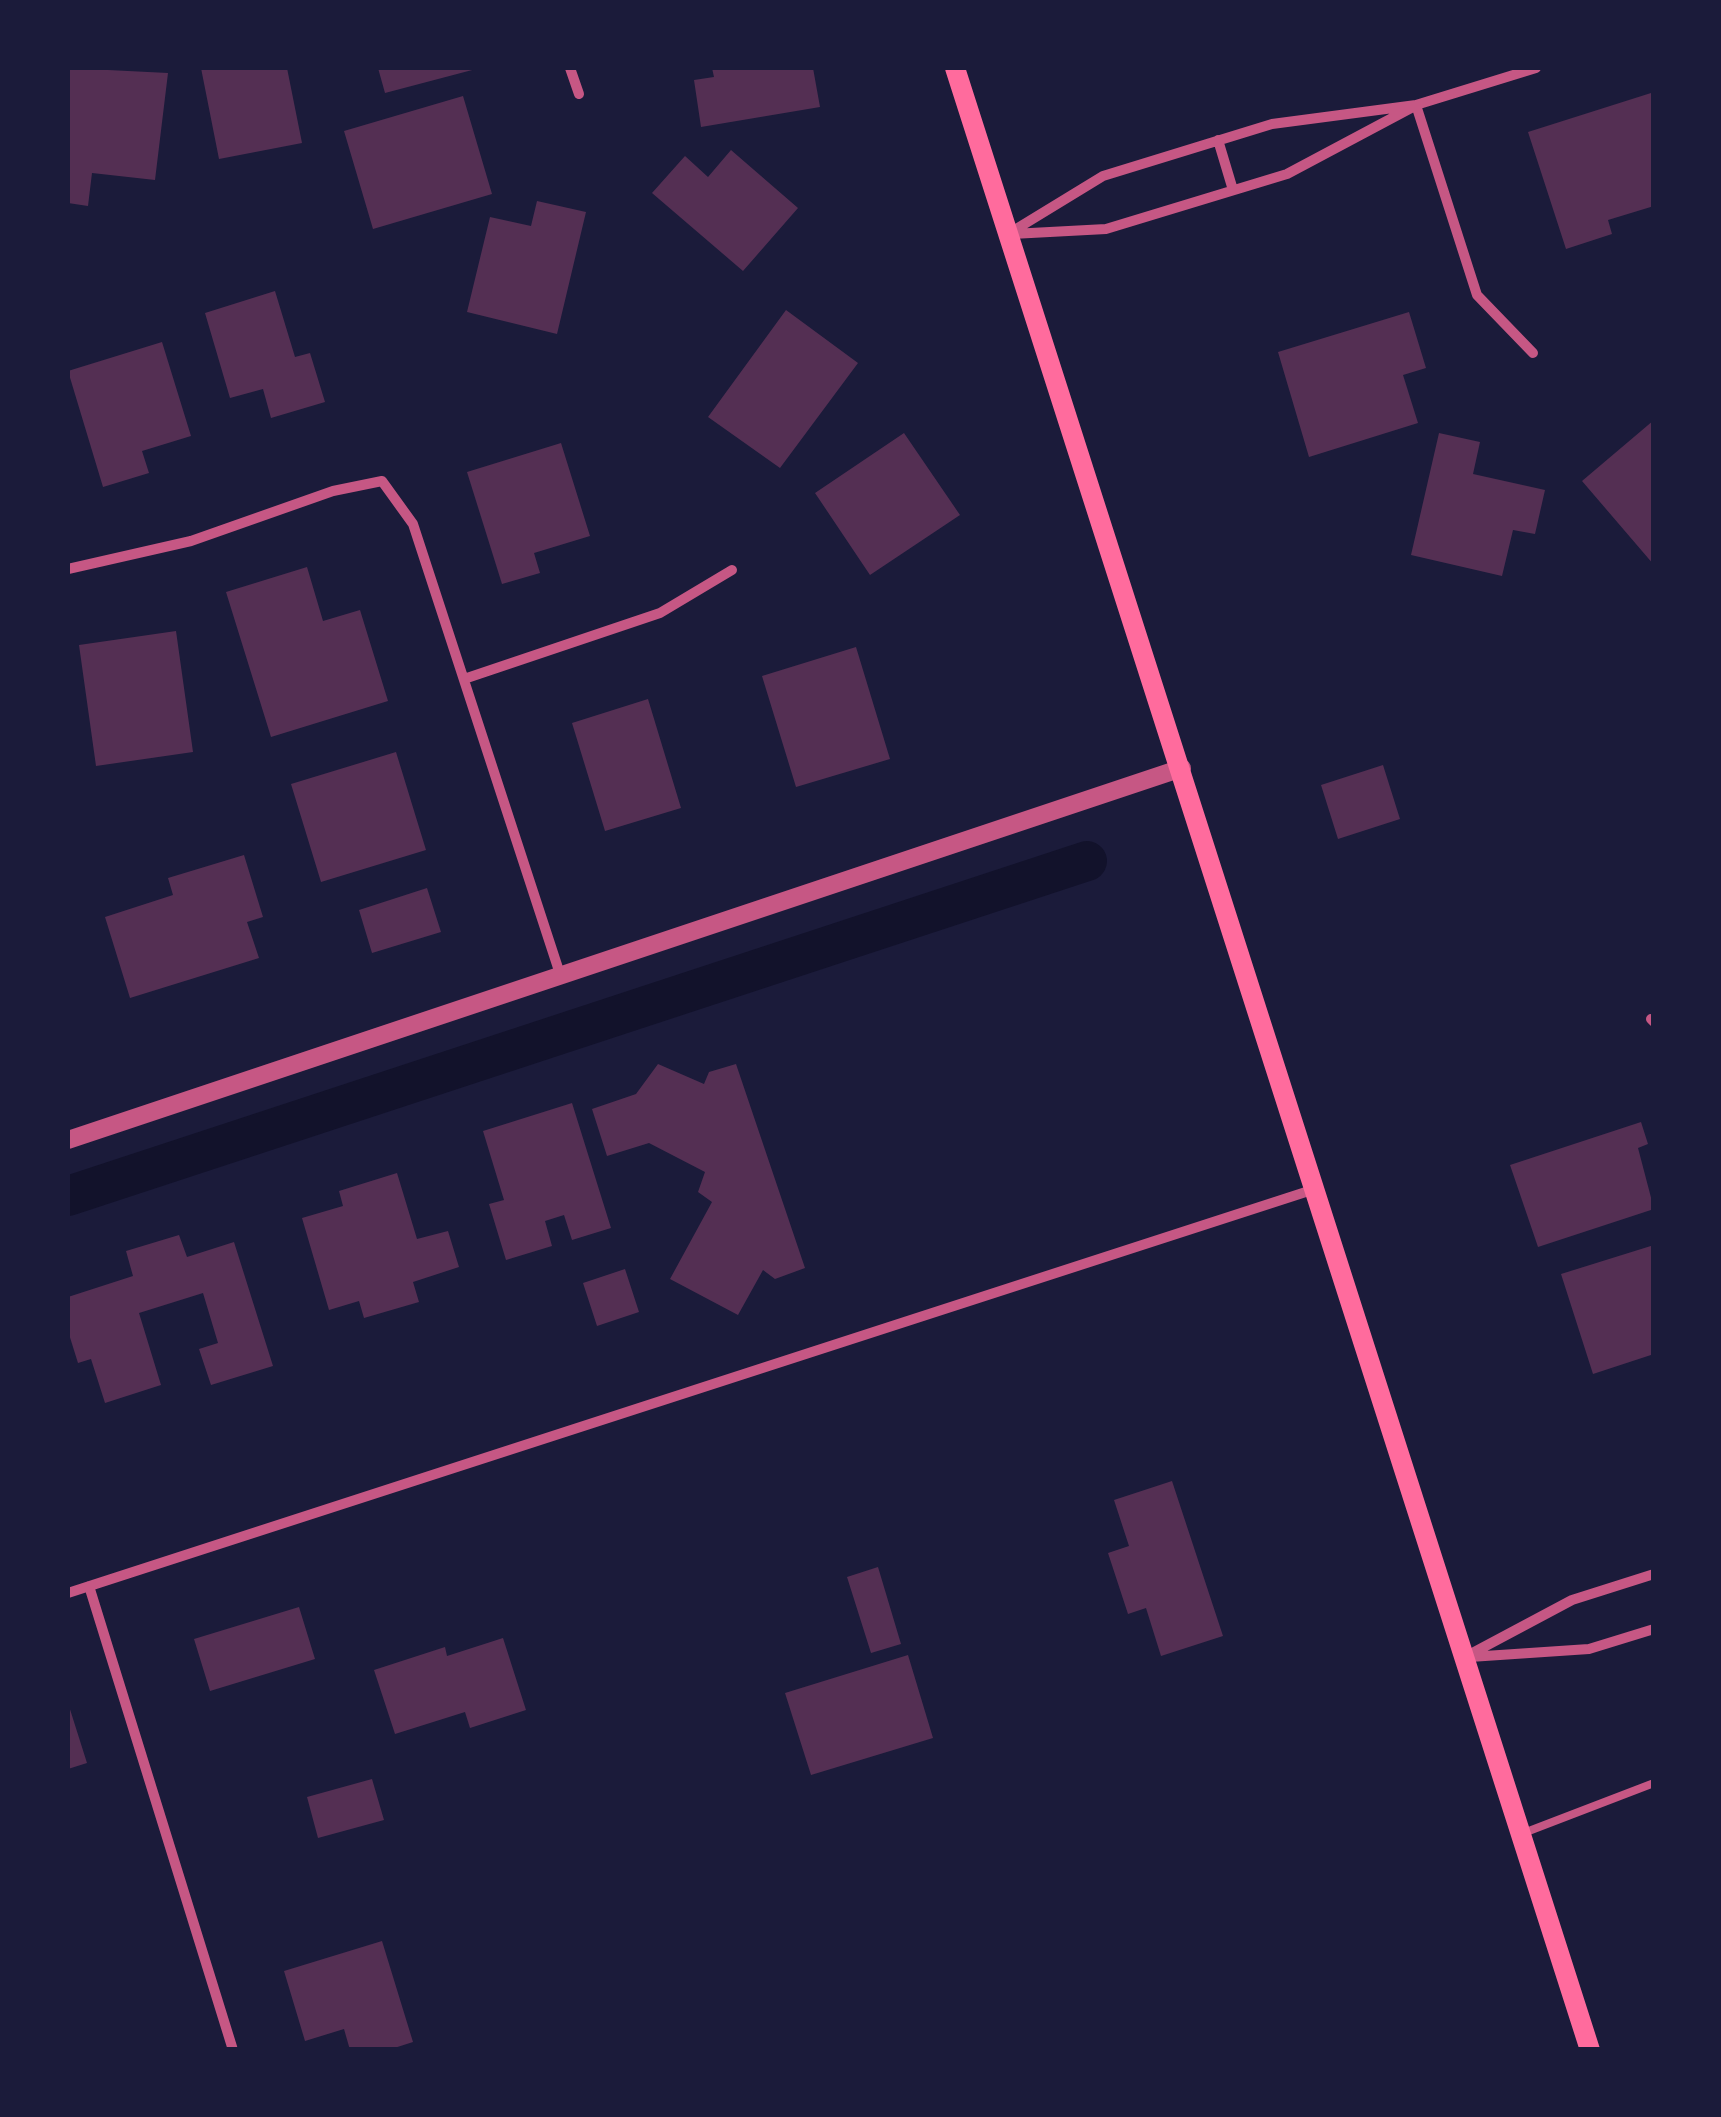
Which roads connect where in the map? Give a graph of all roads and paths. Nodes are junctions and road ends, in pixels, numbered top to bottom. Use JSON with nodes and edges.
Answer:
{"nodes":[{"id":1,"x":570,"y":68,"type":"edge"},
{"id":2,"x":954,"y":68,"type":"edge"},
{"id":3,"x":1536,"y":68,"type":"edge"},
{"id":4,"x":579,"y":94,"type":"dead end"},
{"id":5,"x":1416,"y":105,"type":"junction"},
{"id":6,"x":1218,"y":140,"type":"junction"},
{"id":7,"x":1233,"y":190,"type":"junction"},
{"id":8,"x":1008,"y":234,"type":"junction"},
{"id":9,"x":1533,"y":352,"type":"dead end"},
{"id":10,"x":68,"y":569,"type":"edge"},
{"id":11,"x":732,"y":570,"type":"dead end"},
{"id":12,"x":464,"y":679,"type":"junction"},
{"id":13,"x":1182,"y":768,"type":"junction"},
{"id":14,"x":560,"y":974,"type":"junction"},
{"id":15,"x":68,"y":1140,"type":"edge"},
{"id":16,"x":1315,"y":1190,"type":"junction"},
{"id":17,"x":1654,"y":1574,"type":"edge"},
{"id":18,"x":89,"y":1586,"type":"junction"},
{"id":19,"x":68,"y":1593,"type":"edge"},
{"id":20,"x":1654,"y":1629,"type":"edge"},
{"id":21,"x":1464,"y":1657,"type":"junction"},
{"id":22,"x":1654,"y":1783,"type":"edge"},
{"id":23,"x":1521,"y":1834,"type":"junction"},
{"id":24,"x":233,"y":2050,"type":"edge"},
{"id":25,"x":1590,"y":2050,"type":"edge"}],
"edges":[{"from":1,"to":4,"type":"street"},
{"from":2,"to":8,"type":"main road"},
{"from":3,"to":5,"type":"street"},
{"from":5,"to":6,"type":"street"},
{"from":5,"to":7,"type":"street"},
{"from":5,"to":9,"type":"street"},
{"from":6,"to":7,"type":"street"},
{"from":6,"to":8,"type":"street"},
{"from":7,"to":8,"type":"street"},
{"from":8,"to":13,"type":"main road"},
{"from":10,"to":12,"type":"street"},
{"from":11,"to":12,"type":"street"},
{"from":12,"to":14,"type":"street"},
{"from":13,"to":14,"type":"street"},
{"from":13,"to":16,"type":"main road"},
{"from":14,"to":15,"type":"street"},
{"from":16,"to":18,"type":"street"},
{"from":16,"to":21,"type":"main road"},
{"from":17,"to":21,"type":"street"},
{"from":18,"to":19,"type":"street"},
{"from":18,"to":24,"type":"street"},
{"from":20,"to":21,"type":"street"},
{"from":21,"to":23,"type":"main road"},
{"from":22,"to":23,"type":"lane"},
{"from":23,"to":25,"type":"main road"}]}
